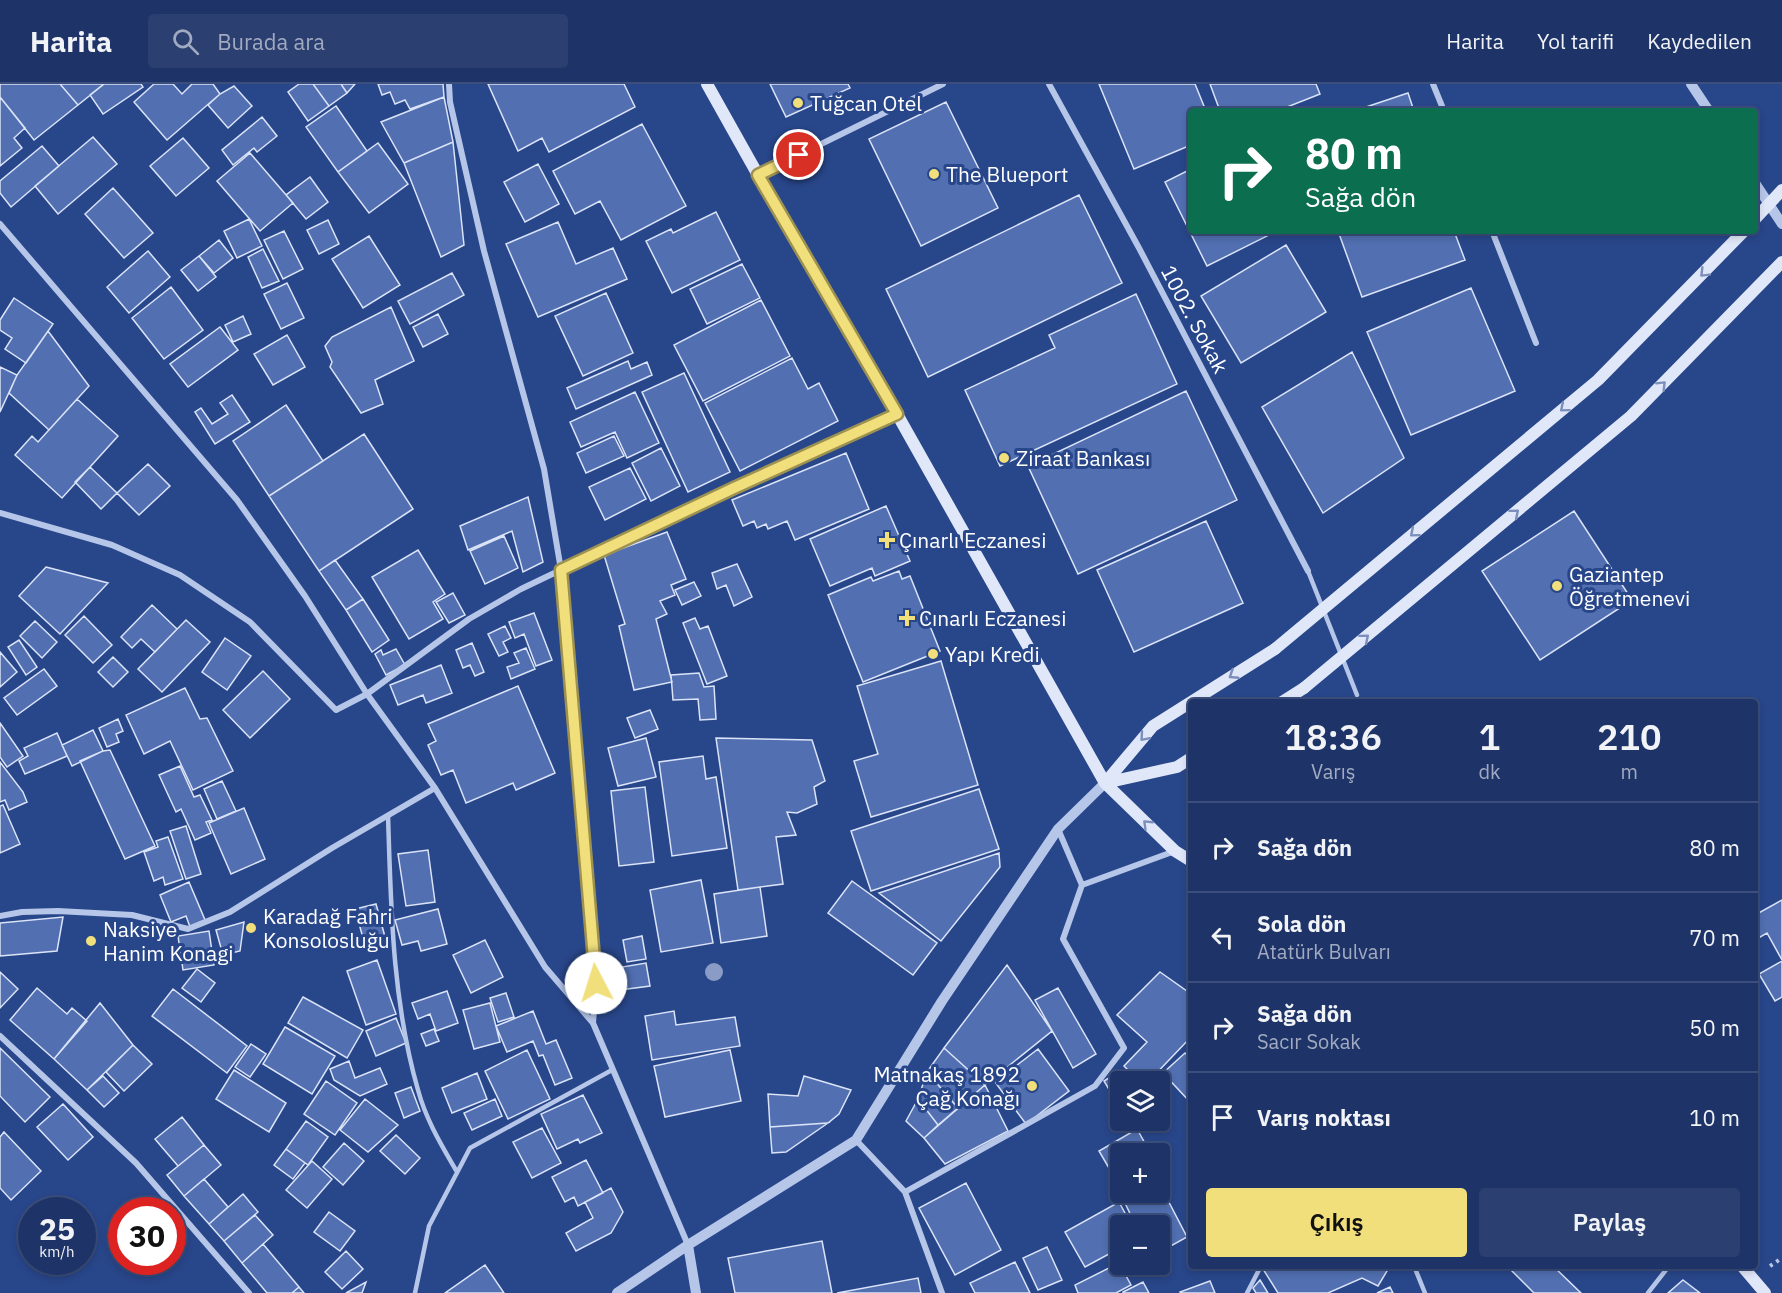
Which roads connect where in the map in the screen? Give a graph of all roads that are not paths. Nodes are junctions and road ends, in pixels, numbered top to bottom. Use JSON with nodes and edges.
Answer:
{"nodes":[{"id":1,"x":449,"y":84,"type":"edge"},
{"id":2,"x":707,"y":84,"type":"edge"},
{"id":3,"x":943,"y":84,"type":"edge"},
{"id":4,"x":1049,"y":84,"type":"edge"},
{"id":5,"x":1433,"y":84,"type":"edge"},
{"id":6,"x":1691,"y":84,"type":"edge"},
{"id":7,"x":1443,"y":108,"type":"edge"},
{"id":8,"x":1707,"y":108,"type":"edge"},
{"id":9,"x":758,"y":175,"type":"junction"},
{"id":10,"x":1758,"y":188,"type":"edge"},
{"id":11,"x":1782,"y":190,"type":"edge"},
{"id":12,"x":1758,"y":216,"type":"edge"},
{"id":13,"x":0,"y":224,"type":"edge"},
{"id":14,"x":1782,"y":224,"type":"edge"},
{"id":15,"x":1493,"y":234,"type":"edge"},
{"id":16,"x":1741,"y":234,"type":"edge"},
{"id":17,"x":1782,"y":262,"type":"edge"},
{"id":18,"x":1536,"y":343,"type":"dead end"},
{"id":19,"x":897,"y":414,"type":"junction"},
{"id":20,"x":0,"y":513,"type":"edge"},
{"id":21,"x":561,"y":570,"type":"junction"},
{"id":22,"x":1308,"y":571,"type":"joint"},
{"id":23,"x":367,"y":694,"type":"junction"},
{"id":24,"x":1357,"y":695,"type":"dead end"},
{"id":25,"x":1196,"y":699,"type":"edge"},
{"id":26,"x":1287,"y":699,"type":"edge"},
{"id":27,"x":1188,"y":704,"type":"edge"},
{"id":28,"x":1188,"y":760,"type":"edge"},
{"id":29,"x":1105,"y":783,"type":"junction"},
{"id":30,"x":435,"y":788,"type":"junction"},
{"id":31,"x":388,"y":815,"type":"junction"},
{"id":32,"x":1058,"y":829,"type":"junction"},
{"id":33,"x":1175,"y":851,"type":"junction"},
{"id":34,"x":1188,"y":859,"type":"edge"},
{"id":35,"x":1082,"y":885,"type":"junction"},
{"id":36,"x":0,"y":916,"type":"edge"},
{"id":37,"x":593,"y":1023,"type":"junction"},
{"id":38,"x":0,"y":1036,"type":"edge"},
{"id":39,"x":612,"y":1070,"type":"junction"},
{"id":40,"x":856,"y":1140,"type":"junction"},
{"id":41,"x":457,"y":1172,"type":"junction"},
{"id":42,"x":905,"y":1192,"type":"junction"},
{"id":43,"x":688,"y":1245,"type":"junction"},
{"id":44,"x":1259,"y":1269,"type":"edge"},
{"id":45,"x":1415,"y":1269,"type":"edge"},
{"id":46,"x":1666,"y":1269,"type":"edge"},
{"id":47,"x":1745,"y":1269,"type":"edge"},
{"id":48,"x":249,"y":1293,"type":"edge"},
{"id":49,"x":415,"y":1293,"type":"edge"},
{"id":50,"x":617,"y":1293,"type":"edge"},
{"id":51,"x":696,"y":1293,"type":"edge"},
{"id":52,"x":942,"y":1293,"type":"edge"},
{"id":53,"x":1247,"y":1293,"type":"edge"},
{"id":54,"x":1425,"y":1293,"type":"edge"},
{"id":55,"x":1648,"y":1293,"type":"edge"},
{"id":56,"x":1765,"y":1293,"type":"edge"}],
"edges":[{"from":1,"to":21,"type":"street"},
{"from":2,"to":9,"type":"main road"},
{"from":3,"to":9,"type":"street"},
{"from":4,"to":22,"type":"street","name":"1002. Sokak"},
{"from":5,"to":7,"type":"street"},
{"from":6,"to":8,"type":"street"},
{"from":9,"to":19,"type":"main road"},
{"from":10,"to":14,"type":"street"},
{"from":11,"to":12,"type":"main road","bridge":true},
{"from":13,"to":23,"type":"street"},
{"from":15,"to":18,"type":"street"},
{"from":16,"to":25,"type":"main road","one_way":true,"bridge":true},
{"from":26,"to":17,"type":"main road","one_way":true,"bridge":true},
{"from":19,"to":21,"type":"street"},
{"from":19,"to":29,"type":"main road"},
{"from":20,"to":23,"type":"street"},
{"from":21,"to":23,"type":"street"},
{"from":21,"to":37,"type":"street"},
{"from":22,"to":24,"type":"lane"},
{"from":23,"to":30,"type":"street"},
{"from":27,"to":29,"type":"main road","one_way":true},
{"from":28,"to":29,"type":"main road"},
{"from":29,"to":32,"type":"street"},
{"from":33,"to":29,"type":"main road","one_way":true},
{"from":30,"to":31,"type":"street"},
{"from":30,"to":37,"type":"street"},
{"from":31,"to":36,"type":"street"},
{"from":31,"to":41,"type":"lane"},
{"from":32,"to":35,"type":"street"},
{"from":32,"to":40,"type":"street"},
{"from":33,"to":34,"type":"main road"},
{"from":33,"to":35,"type":"street"},
{"from":35,"to":42,"type":"street"},
{"from":37,"to":39,"type":"street"},
{"from":38,"to":48,"type":"street"},
{"from":39,"to":41,"type":"lane"},
{"from":39,"to":43,"type":"street"},
{"from":40,"to":42,"type":"street"},
{"from":40,"to":43,"type":"street"},
{"from":41,"to":49,"type":"lane"},
{"from":42,"to":52,"type":"street"},
{"from":43,"to":50,"type":"street"},
{"from":43,"to":51,"type":"street"},
{"from":44,"to":53,"type":"lane"},
{"from":45,"to":54,"type":"lane"},
{"from":46,"to":55,"type":"lane"},
{"from":47,"to":56,"type":"main road"}]}
